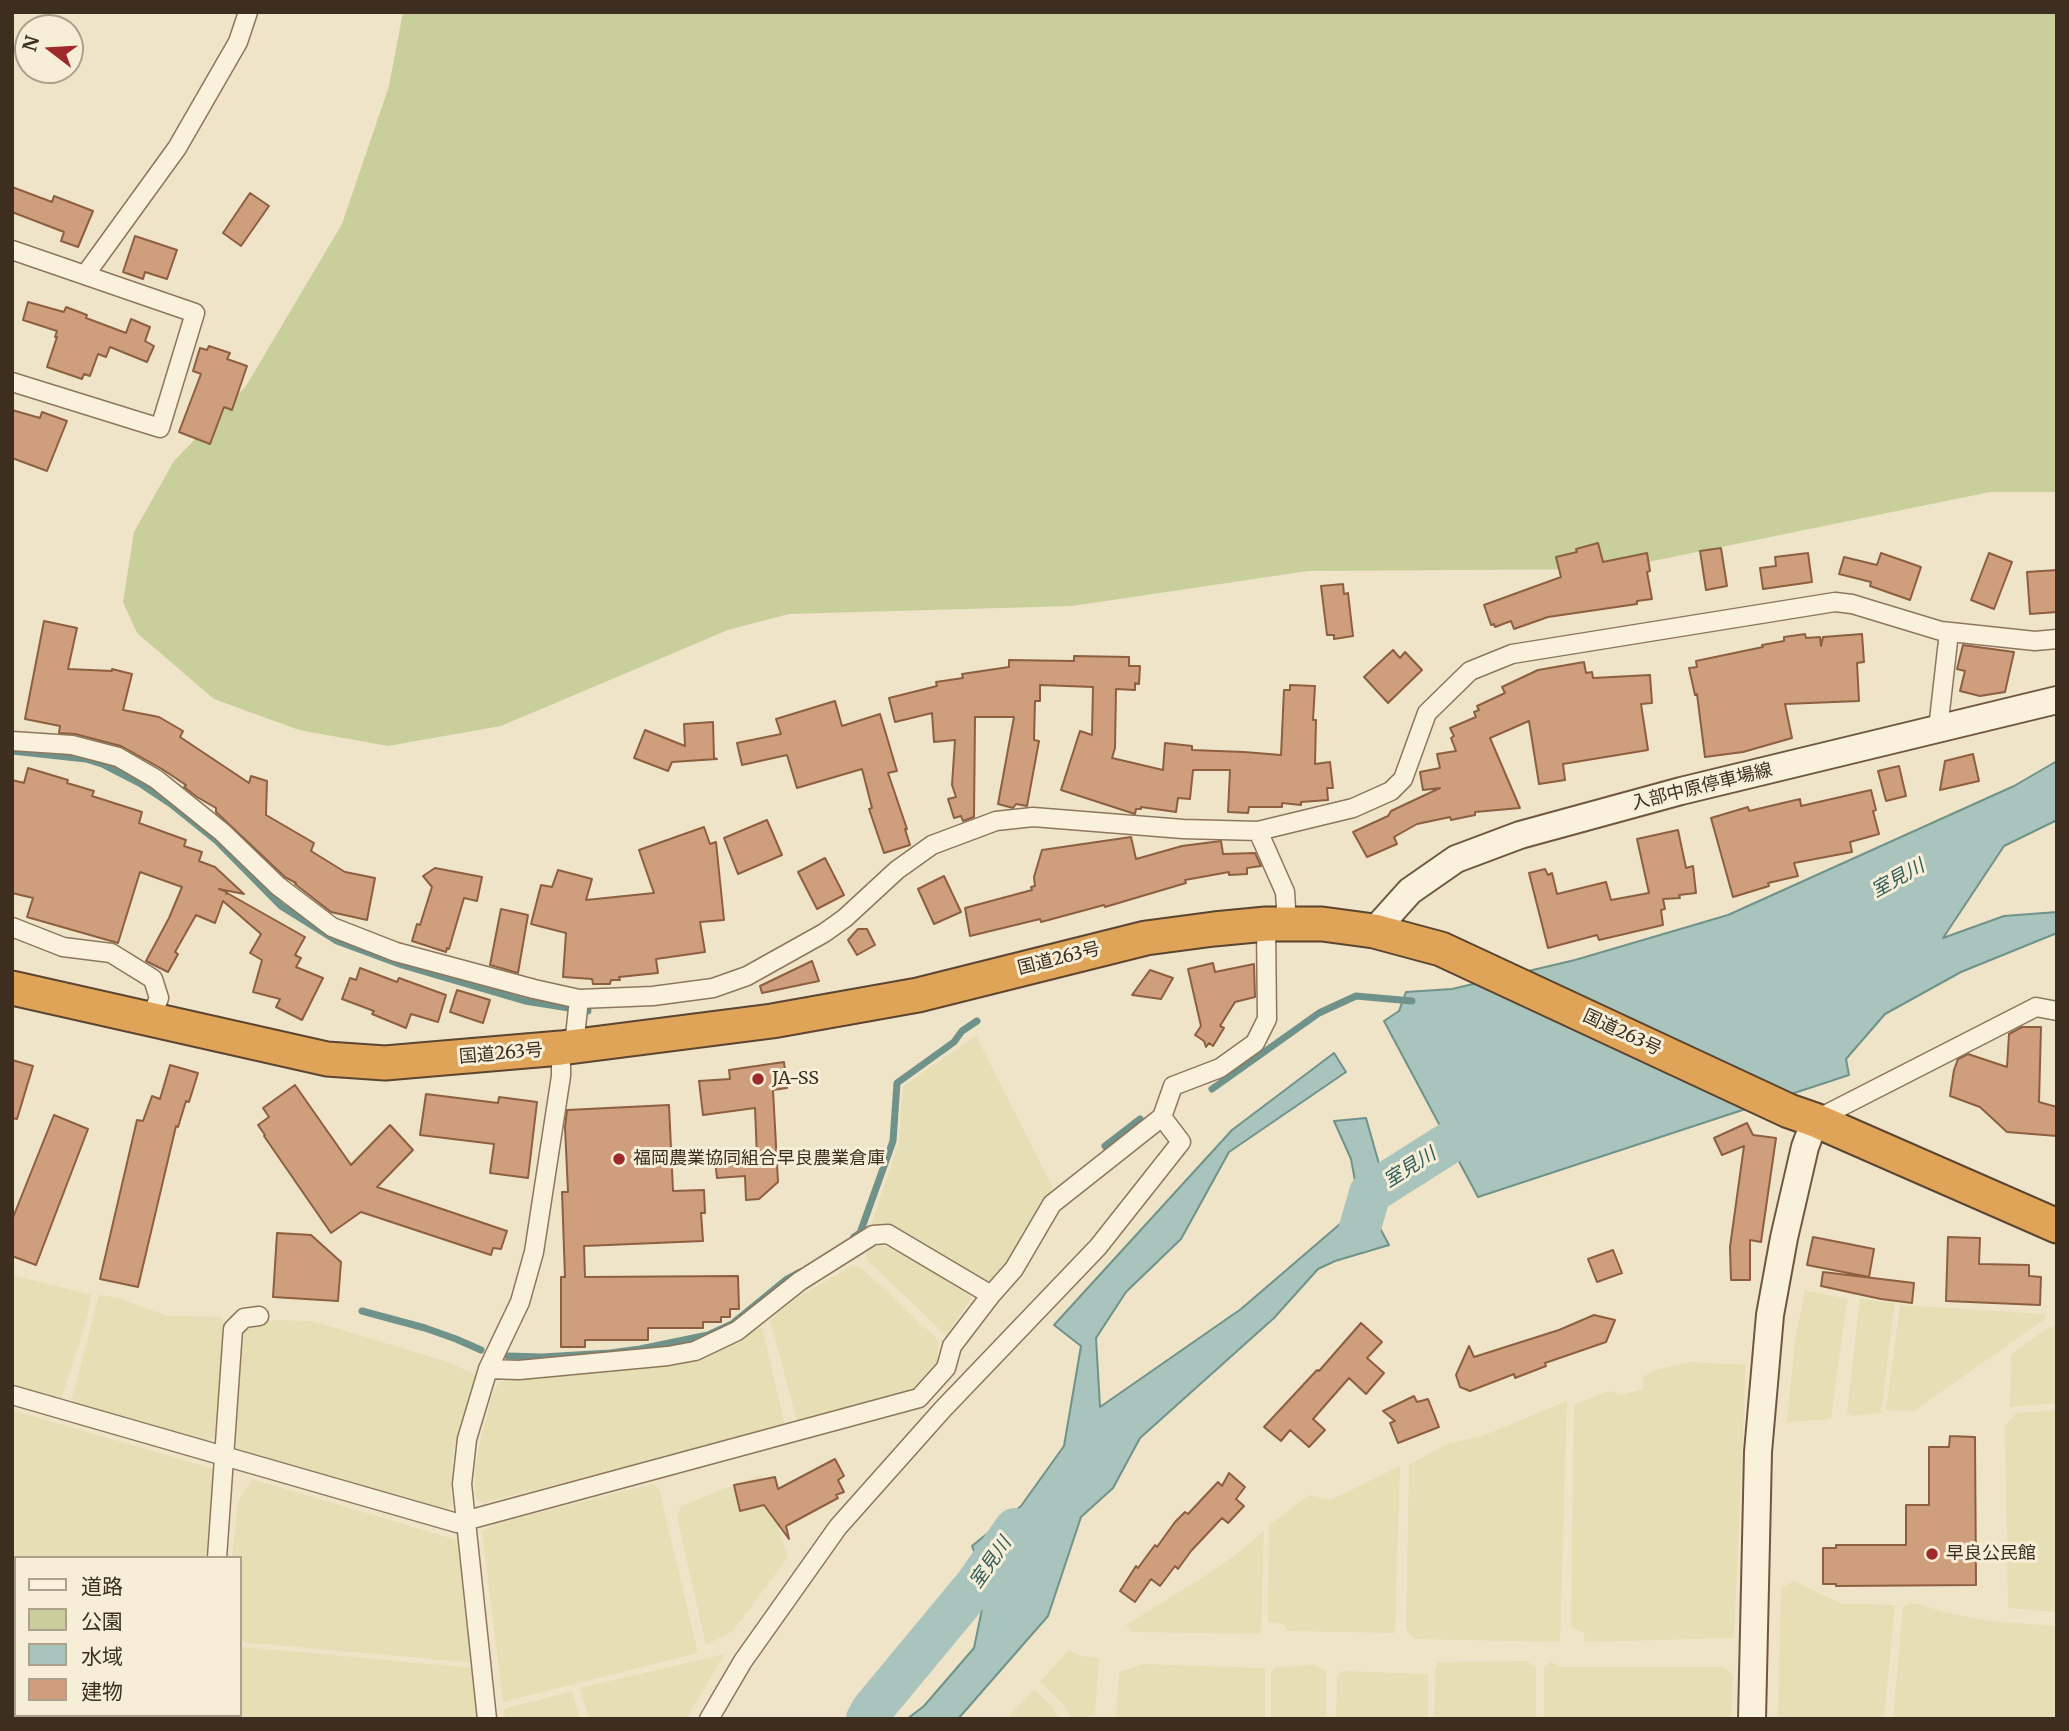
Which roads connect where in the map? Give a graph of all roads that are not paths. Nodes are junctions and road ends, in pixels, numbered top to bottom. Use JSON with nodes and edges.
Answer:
{"nodes":[{"id":1,"x":248,"y":12,"type":"edge"},
{"id":2,"x":12,"y":250,"type":"edge"},
{"id":3,"x":85,"y":275,"type":"junction"},
{"id":4,"x":12,"y":382,"type":"edge"},
{"id":5,"x":1949,"y":632,"type":"junction"},
{"id":6,"x":2057,"y":639,"type":"edge"},
{"id":7,"x":2057,"y":700,"type":"edge"},
{"id":8,"x":1938,"y":729,"type":"junction"},
{"id":9,"x":12,"y":741,"type":"edge"},
{"id":10,"x":1258,"y":831,"type":"junction"},
{"id":11,"x":1276,"y":924,"type":"junction"},
{"id":12,"x":12,"y":926,"type":"edge"},
{"id":13,"x":1374,"y":931,"type":"junction"},
{"id":14,"x":12,"y":988,"type":"edge"},
{"id":15,"x":579,"y":999,"type":"junction"},
{"id":16,"x":2057,"y":1011,"type":"edge"},
{"id":17,"x":150,"y":1019,"type":"junction"},
{"id":18,"x":570,"y":1039,"type":"junction"},
{"id":19,"x":1802,"y":1116,"type":"junction"},
{"id":20,"x":1162,"y":1117,"type":"junction"},
{"id":21,"x":2057,"y":1226,"type":"edge"},
{"id":22,"x":991,"y":1294,"type":"junction"},
{"id":23,"x":259,"y":1316,"type":"dead end"},
{"id":24,"x":488,"y":1370,"type":"junction"},
{"id":25,"x":12,"y":1395,"type":"edge"},
{"id":26,"x":223,"y":1456,"type":"junction"},
{"id":27,"x":466,"y":1520,"type":"junction"},
{"id":28,"x":217,"y":1556,"type":"edge"},
{"id":29,"x":487,"y":1719,"type":"edge"},
{"id":30,"x":709,"y":1719,"type":"edge"},
{"id":31,"x":1752,"y":1719,"type":"edge"}],
"edges":[{"from":1,"to":3,"type":"street"},
{"from":2,"to":3,"type":"street"},
{"from":3,"to":4,"type":"street"},
{"from":5,"to":6,"type":"street"},
{"from":5,"to":8,"type":"street"},
{"from":5,"to":10,"type":"street"},
{"from":7,"to":8,"type":"main road","name":"入部中原停車場線"},
{"from":8,"to":13,"type":"main road","name":"入部中原停車場線"},
{"from":9,"to":15,"type":"street"},
{"from":10,"to":11,"type":"street"},
{"from":10,"to":15,"type":"street"},
{"from":11,"to":13,"type":"highway","name":"国道263号"},
{"from":11,"to":18,"type":"highway","name":"国道263号"},
{"from":11,"to":20,"type":"street"},
{"from":12,"to":17,"type":"street"},
{"from":13,"to":19,"type":"highway","name":"国道263号"},
{"from":14,"to":17,"type":"highway","name":"国道263号"},
{"from":15,"to":18,"type":"street"},
{"from":16,"to":19,"type":"street"},
{"from":17,"to":18,"type":"highway","name":"国道263号"},
{"from":18,"to":24,"type":"street"},
{"from":19,"to":21,"type":"highway","name":"国道263号"},
{"from":19,"to":31,"type":"main road"},
{"from":20,"to":22,"type":"street"},
{"from":20,"to":30,"type":"street"},
{"from":22,"to":24,"type":"street"},
{"from":22,"to":27,"type":"street"},
{"from":23,"to":26,"type":"street"},
{"from":24,"to":27,"type":"street"},
{"from":25,"to":26,"type":"street"},
{"from":26,"to":27,"type":"street"},
{"from":26,"to":28,"type":"street"},
{"from":27,"to":29,"type":"street"}]}
